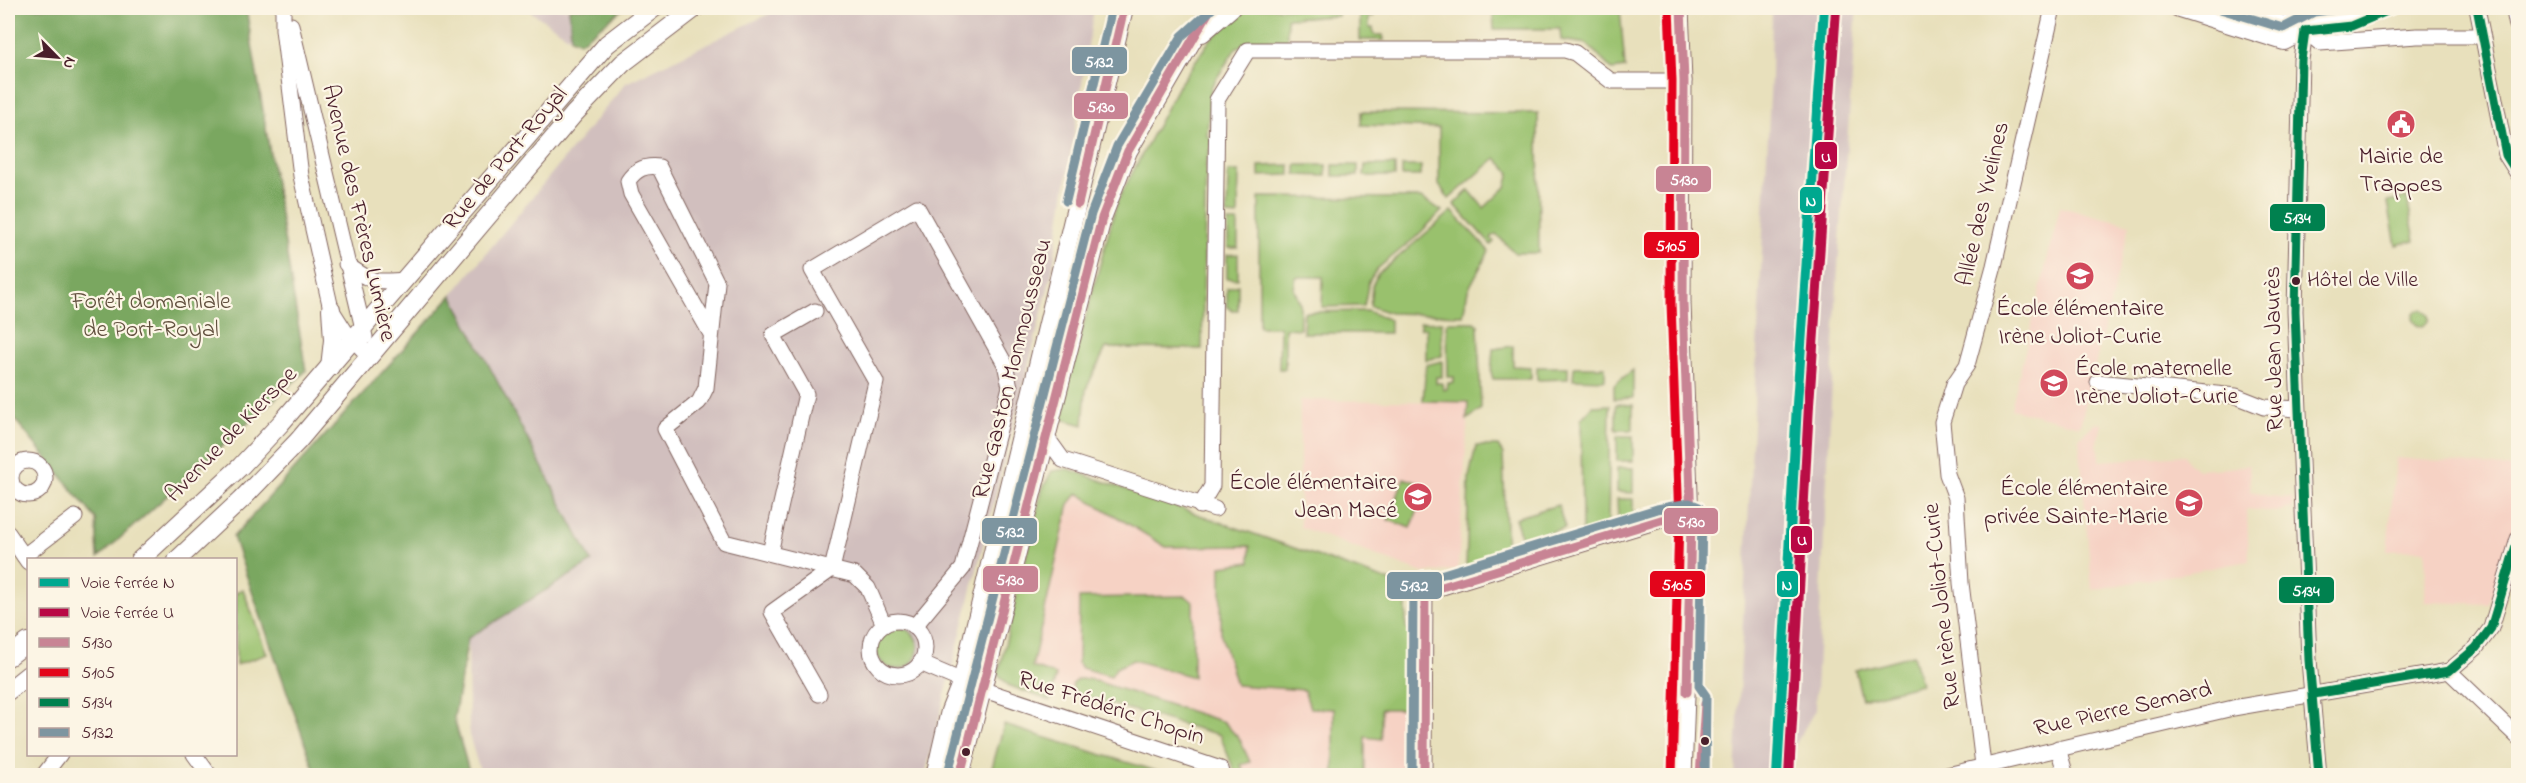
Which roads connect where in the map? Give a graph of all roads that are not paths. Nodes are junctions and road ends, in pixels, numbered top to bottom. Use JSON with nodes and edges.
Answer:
{"nodes":[{"id":1,"x":284,"y":8,"type":"edge"},
{"id":2,"x":654,"y":8,"type":"edge"},
{"id":3,"x":695,"y":8,"type":"edge"},
{"id":4,"x":1124,"y":8,"type":"edge"},
{"id":5,"x":1211,"y":8,"type":"edge"},
{"id":6,"x":1231,"y":8,"type":"edge"},
{"id":7,"x":1681,"y":8,"type":"edge"},
{"id":8,"x":2053,"y":8,"type":"edge"},
{"id":9,"x":2179,"y":8,"type":"edge"},
{"id":10,"x":2211,"y":8,"type":"edge"},
{"id":11,"x":2293,"y":8,"type":"edge"},
{"id":12,"x":2317,"y":8,"type":"edge"},
{"id":13,"x":2381,"y":8,"type":"edge"},
{"id":14,"x":2394,"y":8,"type":"edge"},
{"id":15,"x":2478,"y":8,"type":"edge"},
{"id":16,"x":2515,"y":8,"type":"edge"},
{"id":17,"x":2343,"y":21,"type":"junction"},
{"id":18,"x":2518,"y":24,"type":"edge"},
{"id":19,"x":2305,"y":31,"type":"junction"},
{"id":20,"x":2482,"y":36,"type":"junction"},
{"id":21,"x":1192,"y":42,"type":"junction"},
{"id":22,"x":1684,"y":81,"type":"junction"},
{"id":23,"x":2518,"y":174,"type":"edge"},
{"id":24,"x":346,"y":264,"type":"junction"},
{"id":25,"x":405,"y":280,"type":"junction"},
{"id":26,"x":331,"y":309,"type":"junction"},
{"id":27,"x":815,"y":311,"type":"dead end"},
{"id":28,"x":711,"y":334,"type":"junction"},
{"id":29,"x":358,"y":335,"type":"junction"},
{"id":30,"x":370,"y":357,"type":"junction"},
{"id":31,"x":330,"y":367,"type":"junction"},
{"id":32,"x":2098,"y":382,"type":"dead end"},
{"id":33,"x":1946,"y":407,"type":"joint"},
{"id":34,"x":2298,"y":409,"type":"junction"},
{"id":35,"x":1045,"y":435,"type":"junction"},
{"id":36,"x":1063,"y":460,"type":"junction"},
{"id":37,"x":1036,"y":470,"type":"junction"},
{"id":38,"x":1690,"y":515,"type":"junction"},
{"id":39,"x":75,"y":517,"type":"dead end"},
{"id":40,"x":8,"y":533,"type":"edge"},
{"id":41,"x":2518,"y":539,"type":"edge"},
{"id":42,"x":770,"y":554,"type":"junction"},
{"id":43,"x":27,"y":558,"type":"edge"},
{"id":44,"x":142,"y":558,"type":"edge"},
{"id":45,"x":179,"y":558,"type":"edge"},
{"id":46,"x":26,"y":559,"type":"edge"},
{"id":47,"x":832,"y":568,"type":"junction"},
{"id":48,"x":884,"y":625,"type":"junction"},
{"id":49,"x":914,"y":627,"type":"junction"},
{"id":50,"x":27,"y":643,"type":"edge"},
{"id":51,"x":8,"y":657,"type":"edge"},
{"id":52,"x":920,"y":663,"type":"junction"},
{"id":53,"x":2449,"y":671,"type":"junction"},
{"id":54,"x":27,"y":676,"type":"edge"},
{"id":55,"x":962,"y":681,"type":"junction"},
{"id":56,"x":981,"y":689,"type":"junction"},
{"id":57,"x":8,"y":691,"type":"edge"},
{"id":58,"x":819,"y":694,"type":"dead end"},
{"id":59,"x":2314,"y":694,"type":"junction"},
{"id":60,"x":2518,"y":737,"type":"edge"},
{"id":61,"x":2058,"y":748,"type":"junction"},
{"id":62,"x":58,"y":756,"type":"edge"},
{"id":63,"x":195,"y":756,"type":"edge"},
{"id":64,"x":1983,"y":765,"type":"junction"},
{"id":65,"x":8,"y":774,"type":"edge"},
{"id":66,"x":17,"y":776,"type":"edge"},
{"id":67,"x":43,"y":776,"type":"edge"},
{"id":68,"x":210,"y":776,"type":"edge"},
{"id":69,"x":935,"y":776,"type":"edge"},
{"id":70,"x":960,"y":776,"type":"edge"},
{"id":71,"x":1223,"y":776,"type":"edge"},
{"id":72,"x":1424,"y":776,"type":"edge"},
{"id":73,"x":1684,"y":776,"type":"edge"},
{"id":74,"x":1943,"y":776,"type":"edge"},
{"id":75,"x":2066,"y":776,"type":"edge"},
{"id":76,"x":2319,"y":776,"type":"edge"}],
"edges":[{"from":1,"to":24,"type":"street","name":"Avenue des Frères Lumière"},
{"from":1,"to":26,"type":"street","name":"Avenue des Frères Lumière"},
{"from":2,"to":25,"type":"main road","name":"Rue de Port-Royal"},
{"from":3,"to":30,"type":"main road","name":"Rue de Port-Royal"},
{"from":4,"to":55,"type":"main road","name":"Rue Gaston Monmousseau"},
{"from":5,"to":21,"type":"main road","name":"Rue Gaston Monmousseau"},
{"from":6,"to":21,"type":"main road"},
{"from":7,"to":22,"type":"street"},
{"from":8,"to":33,"type":"street","name":"Allée des Yvelines"},
{"from":9,"to":19,"type":"main road"},
{"from":10,"to":19,"type":"main road"},
{"from":11,"to":19,"type":"street"},
{"from":12,"to":17,"type":"street"},
{"from":13,"to":17,"type":"main road"},
{"from":14,"to":19,"type":"main road"},
{"from":15,"to":20,"type":"street"},
{"from":16,"to":18,"type":"main road"},
{"from":17,"to":19,"type":"main road"},
{"from":19,"to":20,"type":"street"},
{"from":19,"to":34,"type":"street","name":"Rue Jean Jaurès"},
{"from":20,"to":23,"type":"street"},
{"from":21,"to":35,"type":"main road","name":"Rue Gaston Monmousseau"},
{"from":22,"to":36,"type":"street"},
{"from":22,"to":38,"type":"street"},
{"from":24,"to":25,"type":"street"},
{"from":24,"to":29,"type":"street","name":"Avenue des Frères Lumière"},
{"from":25,"to":29,"type":"main road","name":"Rue de Port-Royal"},
{"from":26,"to":29,"type":"street","name":"Avenue des Frères Lumière"},
{"from":26,"to":31,"type":"main road"},
{"from":27,"to":42,"type":"street"},
{"from":28,"to":28,"type":"street"},
{"from":28,"to":42,"type":"street"},
{"from":29,"to":30,"type":"street","name":"Avenue des Frères Lumière"},
{"from":29,"to":31,"type":"main road","name":"Avenue de Kierspe"},
{"from":30,"to":45,"type":"main road","name":"Avenue de Kierspe"},
{"from":31,"to":44,"type":"main road","name":"Avenue de Kierspe"},
{"from":32,"to":34,"type":"street"},
{"from":33,"to":64,"type":"street","name":"Rue Irène Joliot-Curie"},
{"from":34,"to":59,"type":"street","name":"Rue Jean Jaurès"},
{"from":35,"to":36,"type":"street"},
{"from":35,"to":37,"type":"main road","name":"Rue Gaston Monmousseau"},
{"from":36,"to":37,"type":"street"},
{"from":37,"to":56,"type":"main road","name":"Rue Gaston Monmousseau"},
{"from":38,"to":72,"type":"street"},
{"from":38,"to":73,"type":"street"},
{"from":39,"to":43,"type":"street"},
{"from":40,"to":46,"type":"street"},
{"from":41,"to":53,"type":"street"},
{"from":42,"to":47,"type":"street"},
{"from":47,"to":48,"type":"street"},
{"from":47,"to":49,"type":"street"},
{"from":47,"to":58,"type":"street"},
{"from":48,"to":49,"type":"street"},
{"from":48,"to":52,"type":"street"},
{"from":49,"to":52,"type":"street"},
{"from":50,"to":51,"type":"main road"},
{"from":52,"to":55,"type":"street"},
{"from":53,"to":59,"type":"street","name":"Rue Pierre Semard"},
{"from":53,"to":60,"type":"street"},
{"from":54,"to":57,"type":"main road"},
{"from":55,"to":56,"type":"street"},
{"from":55,"to":69,"type":"main road","name":"Rue Gaston Monmousseau"},
{"from":56,"to":70,"type":"main road","name":"Rue Gaston Monmousseau"},
{"from":56,"to":71,"type":"street","name":"Rue Frédéric Chopin"},
{"from":59,"to":61,"type":"street","name":"Rue Pierre Semard"},
{"from":59,"to":76,"type":"street","name":"Rue Jean Jaurès"},
{"from":61,"to":64,"type":"street","name":"Rue Pierre Semard"},
{"from":61,"to":75,"type":"street"},
{"from":62,"to":67,"type":"street"},
{"from":63,"to":68,"type":"street"},
{"from":64,"to":74,"type":"street","name":"Rue Pierre Semard"},
{"from":65,"to":66,"type":"street"}]}
